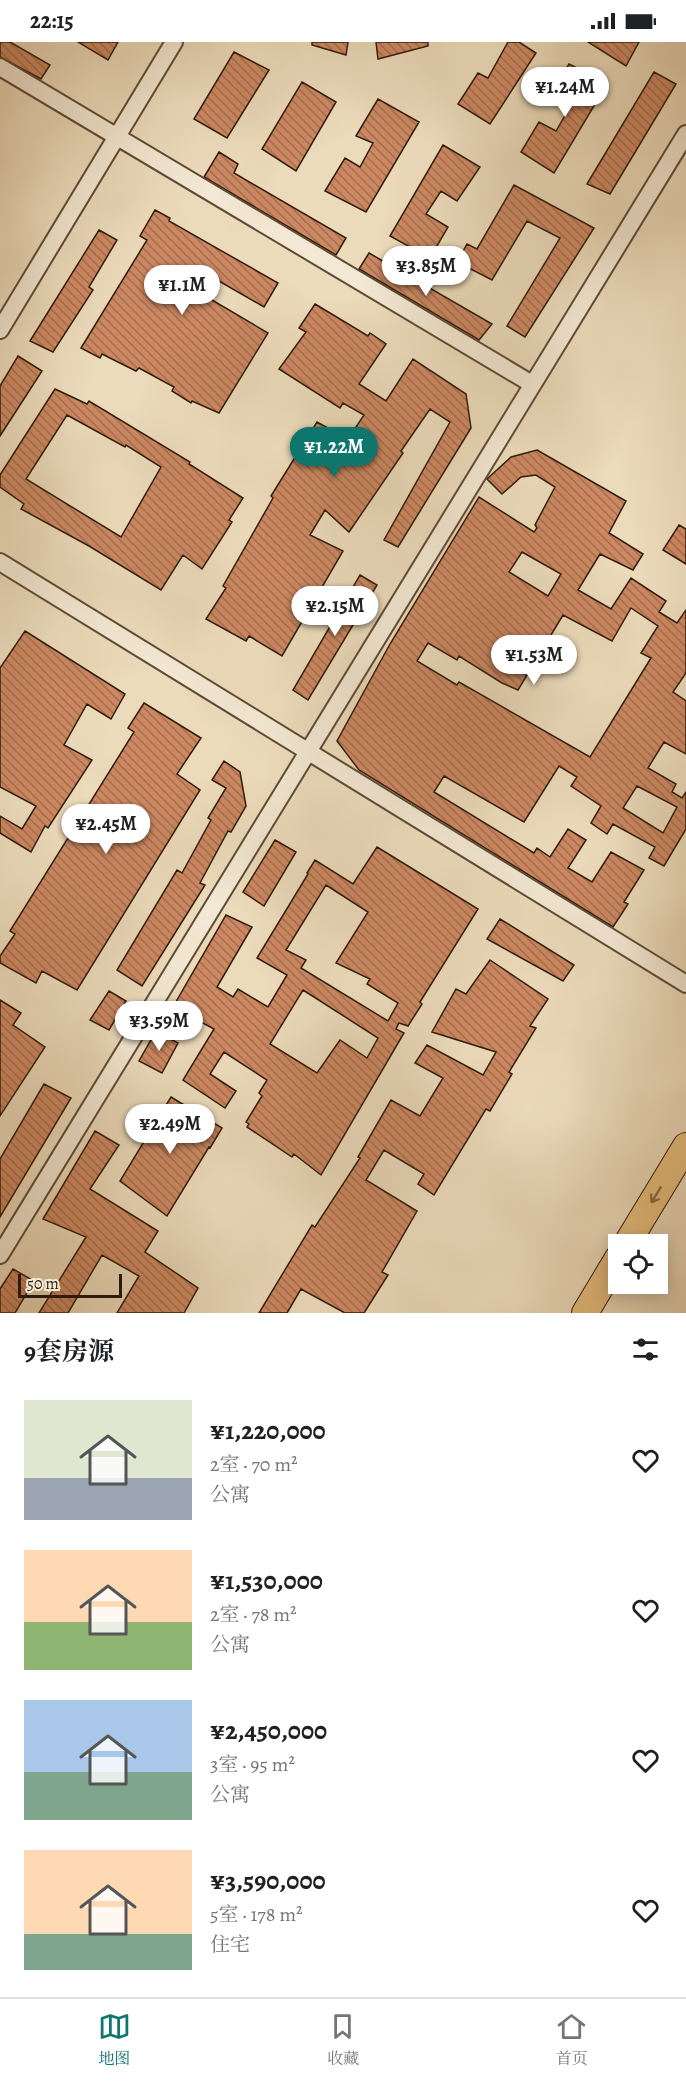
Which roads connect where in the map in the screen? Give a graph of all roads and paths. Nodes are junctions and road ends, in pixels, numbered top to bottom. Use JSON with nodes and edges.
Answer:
{"nodes":[{"id":1,"x":174,"y":42,"type":"edge"},
{"id":2,"x":0,"y":67,"type":"edge"},
{"id":3,"x":686,"y":134,"type":"edge"},
{"id":4,"x":117,"y":136,"type":"junction"},
{"id":5,"x":0,"y":330,"type":"edge"},
{"id":6,"x":532,"y":384,"type":"junction"},
{"id":7,"x":0,"y":562,"type":"edge"},
{"id":8,"x":309,"y":752,"type":"junction"},
{"id":9,"x":686,"y":984,"type":"edge"},
{"id":10,"x":686,"y":1146,"type":"edge"},
{"id":11,"x":686,"y":1179,"type":"edge"},
{"id":12,"x":633,"y":1234,"type":"edge"},
{"id":13,"x":653,"y":1234,"type":"edge"},
{"id":14,"x":0,"y":1255,"type":"edge"},
{"id":15,"x":608,"y":1275,"type":"edge"},
{"id":16,"x":616,"y":1294,"type":"edge"},
{"id":17,"x":585,"y":1313,"type":"edge"},
{"id":18,"x":605,"y":1313,"type":"edge"}],
"edges":[{"from":1,"to":4,"type":"street"},
{"from":2,"to":4,"type":"street"},
{"from":3,"to":6,"type":"street"},
{"from":4,"to":5,"type":"street"},
{"from":4,"to":6,"type":"street"},
{"from":6,"to":8,"type":"street"},
{"from":7,"to":8,"type":"street"},
{"from":8,"to":9,"type":"street"},
{"from":8,"to":14,"type":"street"},
{"from":10,"to":12,"type":"main road","one_way":true},
{"from":11,"to":13,"type":"main road"},
{"from":15,"to":17,"type":"main road"},
{"from":16,"to":18,"type":"main road"}]}
